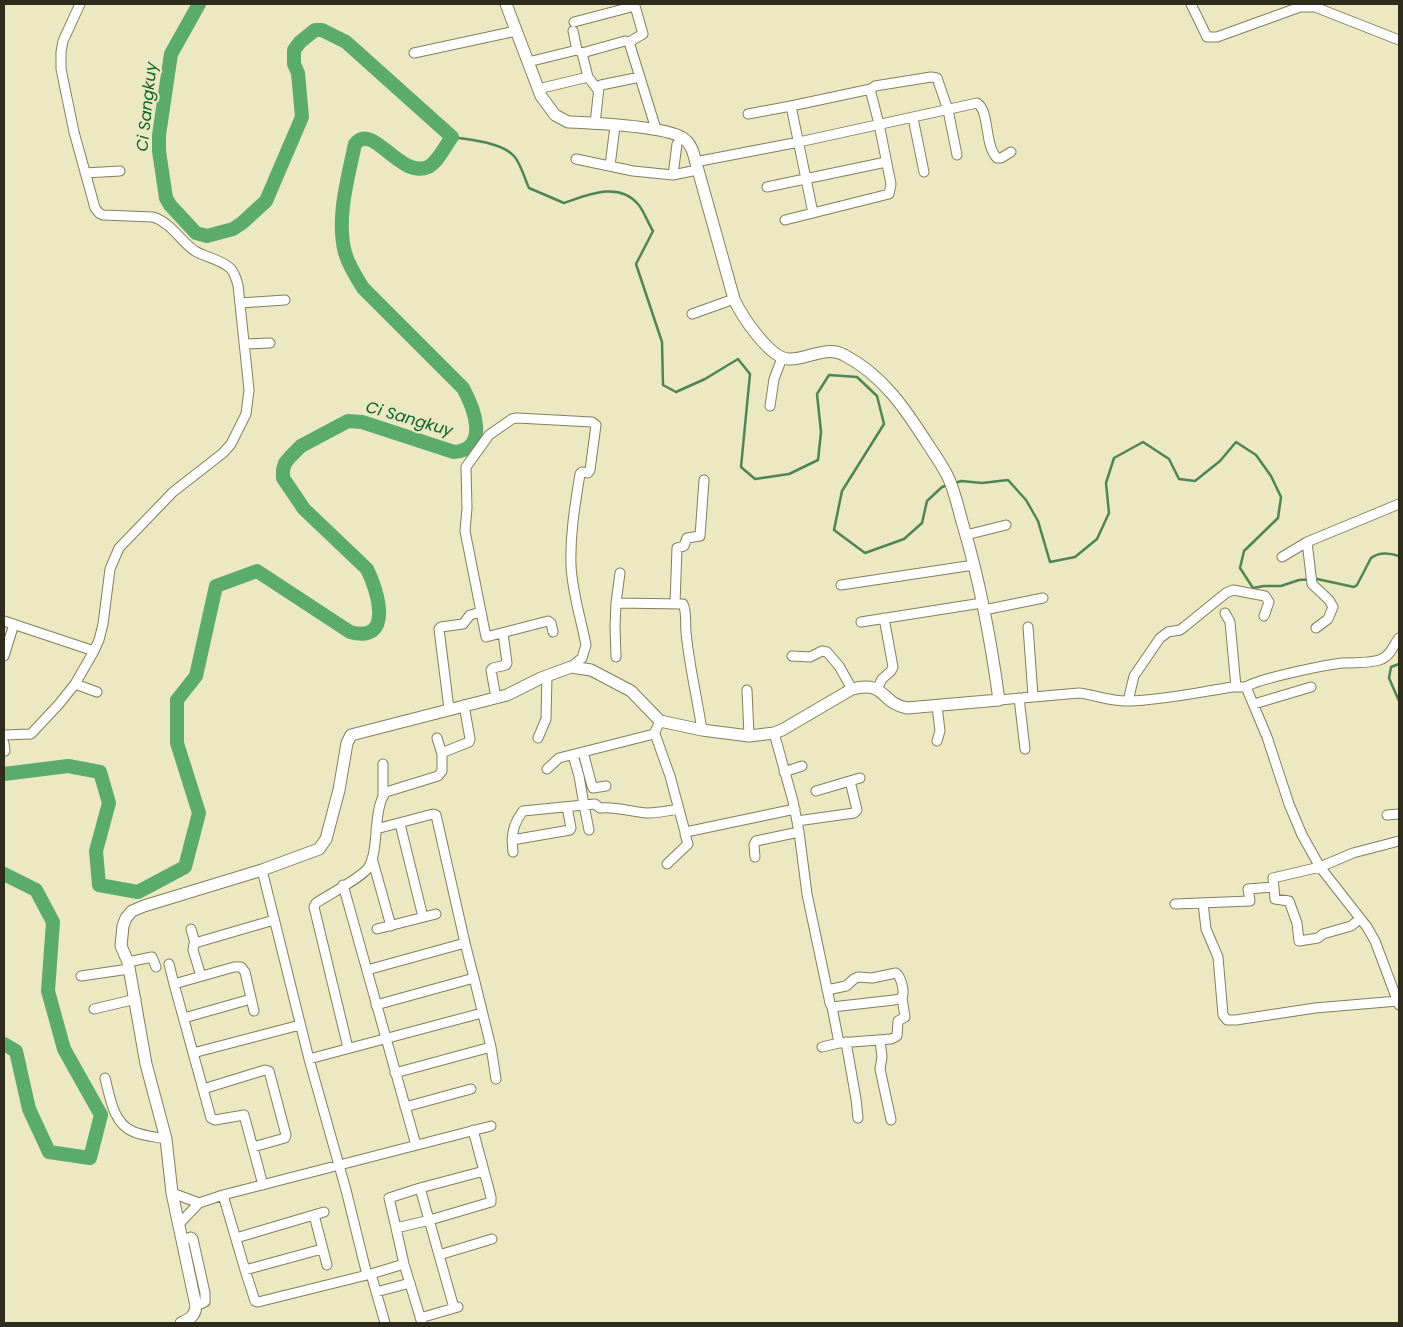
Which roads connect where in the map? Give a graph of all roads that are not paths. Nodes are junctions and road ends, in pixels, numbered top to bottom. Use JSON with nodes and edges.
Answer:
{"nodes":[{"id":1,"x":80,"y":4,"type":"edge"},
{"id":2,"x":506,"y":4,"type":"edge"},
{"id":3,"x":1191,"y":4,"type":"edge"},
{"id":4,"x":1314,"y":5,"type":"edge"},
{"id":5,"x":516,"y":31,"type":"junction"},
{"id":6,"x":1399,"y":40,"type":"edge"},
{"id":7,"x":629,"y":42,"type":"junction"},
{"id":8,"x":579,"y":52,"type":"junction"},
{"id":9,"x":414,"y":53,"type":"dead end"},
{"id":10,"x":528,"y":62,"type":"junction"},
{"id":11,"x":588,"y":77,"type":"junction"},
{"id":12,"x":640,"y":77,"type":"junction"},
{"id":13,"x":538,"y":89,"type":"junction"},
{"id":14,"x":598,"y":90,"type":"junction"},
{"id":15,"x":871,"y":90,"type":"junction"},
{"id":16,"x":791,"y":106,"type":"junction"},
{"id":17,"x":948,"y":110,"type":"junction"},
{"id":18,"x":748,"y":114,"type":"dead end"},
{"id":19,"x":913,"y":118,"type":"junction"},
{"id":20,"x":595,"y":124,"type":"junction"},
{"id":21,"x":879,"y":124,"type":"junction"},
{"id":22,"x":615,"y":126,"type":"junction"},
{"id":23,"x":656,"y":130,"type":"junction"},
{"id":24,"x":799,"y":142,"type":"junction"},
{"id":25,"x":677,"y":144,"type":"dead end"},
{"id":26,"x":1011,"y":152,"type":"dead end"},
{"id":27,"x":957,"y":155,"type":"dead end"},
{"id":28,"x":576,"y":159,"type":"dead end"},
{"id":29,"x":886,"y":162,"type":"junction"},
{"id":30,"x":610,"y":166,"type":"junction"},
{"id":31,"x":696,"y":166,"type":"junction"},
{"id":32,"x":120,"y":170,"type":"dead end"},
{"id":33,"x":924,"y":172,"type":"dead end"},
{"id":34,"x":85,"y":173,"type":"junction"},
{"id":35,"x":673,"y":175,"type":"junction"},
{"id":36,"x":806,"y":178,"type":"junction"},
{"id":37,"x":767,"y":187,"type":"dead end"},
{"id":38,"x":813,"y":213,"type":"junction"},
{"id":39,"x":785,"y":220,"type":"dead end"},
{"id":40,"x":734,"y":299,"type":"junction"},
{"id":41,"x":285,"y":300,"type":"dead end"},
{"id":42,"x":240,"y":303,"type":"junction"},
{"id":43,"x":692,"y":314,"type":"dead end"},
{"id":44,"x":270,"y":343,"type":"dead end"},
{"id":45,"x":245,"y":344,"type":"junction"},
{"id":46,"x":782,"y":358,"type":"junction"},
{"id":47,"x":770,"y":406,"type":"dead end"},
{"id":48,"x":704,"y":480,"type":"dead end"},
{"id":49,"x":1399,"y":504,"type":"edge"},
{"id":50,"x":1006,"y":525,"type":"dead end"},
{"id":51,"x":966,"y":535,"type":"junction"},
{"id":52,"x":1307,"y":542,"type":"junction"},
{"id":53,"x":1282,"y":557,"type":"dead end"},
{"id":54,"x":974,"y":565,"type":"junction"},
{"id":55,"x":620,"y":573,"type":"dead end"},
{"id":56,"x":841,"y":584,"type":"dead end"},
{"id":57,"x":1043,"y":598,"type":"dead end"},
{"id":58,"x":616,"y":603,"type":"junction"},
{"id":59,"x":675,"y":604,"type":"junction"},
{"id":60,"x":983,"y":607,"type":"junction"},
{"id":61,"x":481,"y":612,"type":"junction"},
{"id":62,"x":1225,"y":613,"type":"dead end"},
{"id":63,"x":1264,"y":616,"type":"dead end"},
{"id":64,"x":884,"y":618,"type":"junction"},
{"id":65,"x":4,"y":621,"type":"edge"},
{"id":66,"x":861,"y":622,"type":"dead end"},
{"id":67,"x":14,"y":624,"type":"junction"},
{"id":68,"x":1028,"y":627,"type":"dead end"},
{"id":69,"x":1316,"y":628,"type":"dead end"},
{"id":70,"x":553,"y":632,"type":"dead end"},
{"id":71,"x":503,"y":633,"type":"junction"},
{"id":72,"x":1399,"y":638,"type":"edge"},
{"id":73,"x":94,"y":651,"type":"junction"},
{"id":74,"x":4,"y":656,"type":"edge"},
{"id":75,"x":792,"y":656,"type":"dead end"},
{"id":76,"x":616,"y":657,"type":"dead end"},
{"id":77,"x":571,"y":667,"type":"junction"},
{"id":78,"x":547,"y":676,"type":"junction"},
{"id":79,"x":75,"y":684,"type":"junction"},
{"id":80,"x":1236,"y":687,"type":"junction"},
{"id":81,"x":1246,"y":687,"type":"junction"},
{"id":82,"x":1311,"y":687,"type":"dead end"},
{"id":83,"x":874,"y":688,"type":"junction"},
{"id":84,"x":747,"y":690,"type":"dead end"},
{"id":85,"x":852,"y":690,"type":"junction"},
{"id":86,"x":97,"y":692,"type":"dead end"},
{"id":87,"x":1033,"y":696,"type":"junction"},
{"id":88,"x":496,"y":698,"type":"junction"},
{"id":89,"x":1019,"y":698,"type":"junction"},
{"id":90,"x":998,"y":700,"type":"junction"},
{"id":91,"x":1128,"y":701,"type":"junction"},
{"id":92,"x":1254,"y":704,"type":"junction"},
{"id":93,"x":464,"y":705,"type":"junction"},
{"id":94,"x":936,"y":706,"type":"junction"},
{"id":95,"x":449,"y":709,"type":"junction"},
{"id":96,"x":660,"y":720,"type":"junction"},
{"id":97,"x":702,"y":730,"type":"junction"},
{"id":98,"x":774,"y":733,"type":"junction"},
{"id":99,"x":655,"y":734,"type":"junction"},
{"id":100,"x":4,"y":736,"type":"edge"},
{"id":101,"x":749,"y":736,"type":"junction"},
{"id":102,"x":437,"y":738,"type":"dead end"},
{"id":103,"x":538,"y":738,"type":"dead end"},
{"id":104,"x":937,"y":741,"type":"dead end"},
{"id":105,"x":1025,"y":748,"type":"dead end"},
{"id":106,"x":583,"y":752,"type":"junction"},
{"id":107,"x":442,"y":754,"type":"junction"},
{"id":108,"x":573,"y":755,"type":"junction"},
{"id":109,"x":383,"y":764,"type":"dead end"},
{"id":110,"x":802,"y":766,"type":"dead end"},
{"id":111,"x":547,"y":769,"type":"dead end"},
{"id":112,"x":784,"y":772,"type":"junction"},
{"id":113,"x":860,"y":778,"type":"dead end"},
{"id":114,"x":850,"y":781,"type":"junction"},
{"id":115,"x":606,"y":786,"type":"dead end"},
{"id":116,"x":816,"y":791,"type":"dead end"},
{"id":117,"x":383,"y":795,"type":"junction"},
{"id":118,"x":584,"y":805,"type":"junction"},
{"id":119,"x":567,"y":807,"type":"junction"},
{"id":120,"x":679,"y":809,"type":"junction"},
{"id":121,"x":795,"y":809,"type":"junction"},
{"id":122,"x":1399,"y":814,"type":"edge"},
{"id":123,"x":1387,"y":815,"type":"dead end"},
{"id":124,"x":797,"y":821,"type":"junction"},
{"id":125,"x":400,"y":824,"type":"junction"},
{"id":126,"x":376,"y":829,"type":"junction"},
{"id":127,"x":589,"y":830,"type":"dead end"},
{"id":128,"x":685,"y":832,"type":"junction"},
{"id":129,"x":799,"y":832,"type":"junction"},
{"id":130,"x":512,"y":840,"type":"junction"},
{"id":131,"x":1399,"y":841,"type":"edge"},
{"id":132,"x":513,"y":852,"type":"dead end"},
{"id":133,"x":372,"y":857,"type":"junction"},
{"id":134,"x":756,"y":857,"type":"dead end"},
{"id":135,"x":667,"y":864,"type":"dead end"},
{"id":136,"x":1320,"y":867,"type":"junction"},
{"id":137,"x":262,"y":870,"type":"junction"},
{"id":138,"x":343,"y":886,"type":"junction"},
{"id":139,"x":1274,"y":887,"type":"junction"},
{"id":140,"x":1203,"y":903,"type":"junction"},
{"id":141,"x":1175,"y":904,"type":"dead end"},
{"id":142,"x":436,"y":914,"type":"dead end"},
{"id":143,"x":422,"y":917,"type":"junction"},
{"id":144,"x":1360,"y":919,"type":"junction"},
{"id":145,"x":274,"y":920,"type":"junction"},
{"id":146,"x":391,"y":926,"type":"junction"},
{"id":147,"x":191,"y":929,"type":"dead end"},
{"id":148,"x":377,"y":929,"type":"dead end"},
{"id":149,"x":196,"y":942,"type":"junction"},
{"id":150,"x":465,"y":943,"type":"junction"},
{"id":151,"x":169,"y":964,"type":"dead end"},
{"id":152,"x":129,"y":966,"type":"junction"},
{"id":153,"x":156,"y":967,"type":"dead end"},
{"id":154,"x":366,"y":970,"type":"junction"},
{"id":155,"x":81,"y":976,"type":"dead end"},
{"id":156,"x":201,"y":976,"type":"junction"},
{"id":157,"x":474,"y":978,"type":"junction"},
{"id":158,"x":174,"y":984,"type":"junction"},
{"id":159,"x":827,"y":990,"type":"junction"},
{"id":160,"x":902,"y":998,"type":"junction"},
{"id":161,"x":136,"y":999,"type":"junction"},
{"id":162,"x":251,"y":999,"type":"junction"},
{"id":163,"x":1398,"y":1003,"type":"edge"},
{"id":164,"x":376,"y":1005,"type":"junction"},
{"id":165,"x":832,"y":1007,"type":"junction"},
{"id":166,"x":94,"y":1009,"type":"dead end"},
{"id":167,"x":254,"y":1011,"type":"dead end"},
{"id":168,"x":482,"y":1012,"type":"junction"},
{"id":169,"x":184,"y":1018,"type":"junction"},
{"id":170,"x":300,"y":1025,"type":"junction"},
{"id":171,"x":386,"y":1038,"type":"junction"},
{"id":172,"x":880,"y":1040,"type":"junction"},
{"id":173,"x":842,"y":1043,"type":"junction"},
{"id":174,"x":822,"y":1046,"type":"dead end"},
{"id":175,"x":491,"y":1047,"type":"junction"},
{"id":176,"x":348,"y":1048,"type":"junction"},
{"id":177,"x":194,"y":1053,"type":"junction"},
{"id":178,"x":309,"y":1059,"type":"junction"},
{"id":179,"x":395,"y":1073,"type":"junction"},
{"id":180,"x":104,"y":1078,"type":"dead end"},
{"id":181,"x":496,"y":1079,"type":"dead end"},
{"id":182,"x":203,"y":1088,"type":"junction"},
{"id":183,"x":471,"y":1089,"type":"dead end"},
{"id":184,"x":405,"y":1107,"type":"junction"},
{"id":185,"x":858,"y":1118,"type":"dead end"},
{"id":186,"x":891,"y":1120,"type":"dead end"},
{"id":187,"x":491,"y":1126,"type":"dead end"},
{"id":188,"x":473,"y":1130,"type":"junction"},
{"id":189,"x":166,"y":1139,"type":"junction"},
{"id":190,"x":416,"y":1145,"type":"junction"},
{"id":191,"x":253,"y":1147,"type":"junction"},
{"id":192,"x":339,"y":1165,"type":"junction"},
{"id":193,"x":484,"y":1171,"type":"junction"},
{"id":194,"x":263,"y":1185,"type":"junction"},
{"id":195,"x":420,"y":1188,"type":"junction"},
{"id":196,"x":172,"y":1193,"type":"junction"},
{"id":197,"x":223,"y":1195,"type":"junction"},
{"id":198,"x":199,"y":1203,"type":"junction"},
{"id":199,"x":324,"y":1212,"type":"dead end"},
{"id":200,"x":314,"y":1215,"type":"junction"},
{"id":201,"x":430,"y":1220,"type":"junction"},
{"id":202,"x":178,"y":1224,"type":"junction"},
{"id":203,"x":396,"y":1228,"type":"junction"},
{"id":204,"x":236,"y":1238,"type":"junction"},
{"id":205,"x":492,"y":1239,"type":"dead end"},
{"id":206,"x":322,"y":1249,"type":"junction"},
{"id":207,"x":439,"y":1255,"type":"junction"},
{"id":208,"x":404,"y":1264,"type":"junction"},
{"id":209,"x":327,"y":1265,"type":"dead end"},
{"id":210,"x":245,"y":1270,"type":"junction"},
{"id":211,"x":369,"y":1274,"type":"junction"},
{"id":212,"x":410,"y":1283,"type":"junction"},
{"id":213,"x":376,"y":1292,"type":"junction"},
{"id":214,"x":195,"y":1315,"type":"edge"},
{"id":215,"x":421,"y":1321,"type":"edge"},
{"id":216,"x":181,"y":1323,"type":"edge"},
{"id":217,"x":385,"y":1323,"type":"edge"}],
"edges":[{"from":1,"to":34,"type":"street"},
{"from":2,"to":5,"type":"street"},
{"from":3,"to":4,"type":"street"},
{"from":4,"to":6,"type":"street"},
{"from":5,"to":9,"type":"street"},
{"from":5,"to":10,"type":"street"},
{"from":7,"to":8,"type":"street"},
{"from":7,"to":8,"type":"street"},
{"from":7,"to":12,"type":"street"},
{"from":8,"to":10,"type":"street"},
{"from":8,"to":11,"type":"street"},
{"from":10,"to":13,"type":"street"},
{"from":11,"to":13,"type":"street"},
{"from":11,"to":14,"type":"street"},
{"from":12,"to":14,"type":"street"},
{"from":12,"to":23,"type":"street"},
{"from":13,"to":20,"type":"street"},
{"from":14,"to":20,"type":"street"},
{"from":15,"to":16,"type":"street"},
{"from":15,"to":17,"type":"street"},
{"from":15,"to":21,"type":"street"},
{"from":16,"to":18,"type":"street"},
{"from":16,"to":24,"type":"street"},
{"from":17,"to":19,"type":"street"},
{"from":17,"to":26,"type":"street"},
{"from":17,"to":27,"type":"street"},
{"from":19,"to":21,"type":"street"},
{"from":19,"to":33,"type":"street"},
{"from":20,"to":22,"type":"street"},
{"from":21,"to":24,"type":"street"},
{"from":21,"to":29,"type":"street"},
{"from":22,"to":23,"type":"street"},
{"from":22,"to":30,"type":"street"},
{"from":23,"to":31,"type":"street"},
{"from":24,"to":31,"type":"street"},
{"from":24,"to":36,"type":"street"},
{"from":25,"to":35,"type":"street"},
{"from":28,"to":30,"type":"street"},
{"from":29,"to":36,"type":"street"},
{"from":29,"to":38,"type":"street"},
{"from":30,"to":35,"type":"street"},
{"from":31,"to":35,"type":"street"},
{"from":31,"to":40,"type":"street"},
{"from":32,"to":34,"type":"street"},
{"from":34,"to":42,"type":"street"},
{"from":36,"to":37,"type":"street"},
{"from":36,"to":38,"type":"street"},
{"from":38,"to":39,"type":"street"},
{"from":40,"to":43,"type":"street"},
{"from":40,"to":46,"type":"street"},
{"from":41,"to":42,"type":"street"},
{"from":42,"to":45,"type":"street"},
{"from":44,"to":45,"type":"street"},
{"from":45,"to":73,"type":"street"},
{"from":46,"to":47,"type":"street"},
{"from":46,"to":51,"type":"street"},
{"from":48,"to":59,"type":"street"},
{"from":49,"to":52,"type":"street"},
{"from":50,"to":51,"type":"street"},
{"from":51,"to":54,"type":"street"},
{"from":52,"to":53,"type":"street"},
{"from":52,"to":69,"type":"street"},
{"from":54,"to":56,"type":"street"},
{"from":54,"to":60,"type":"street"},
{"from":55,"to":58,"type":"street"},
{"from":57,"to":60,"type":"street"},
{"from":58,"to":59,"type":"street"},
{"from":58,"to":76,"type":"street"},
{"from":59,"to":97,"type":"street"},
{"from":60,"to":64,"type":"street"},
{"from":60,"to":90,"type":"street"},
{"from":61,"to":71,"type":"street"},
{"from":61,"to":77,"type":"street"},
{"from":61,"to":95,"type":"street"},
{"from":62,"to":80,"type":"street"},
{"from":63,"to":91,"type":"street"},
{"from":64,"to":66,"type":"street"},
{"from":64,"to":83,"type":"street"},
{"from":65,"to":67,"type":"street"},
{"from":67,"to":73,"type":"street"},
{"from":67,"to":74,"type":"street"},
{"from":68,"to":87,"type":"street"},
{"from":70,"to":71,"type":"street"},
{"from":71,"to":88,"type":"street"},
{"from":72,"to":81,"type":"street"},
{"from":73,"to":79,"type":"street"},
{"from":75,"to":85,"type":"street"},
{"from":77,"to":78,"type":"street"},
{"from":77,"to":96,"type":"street"},
{"from":78,"to":88,"type":"street"},
{"from":78,"to":103,"type":"street"},
{"from":79,"to":86,"type":"street"},
{"from":79,"to":100,"type":"street"},
{"from":80,"to":81,"type":"street"},
{"from":80,"to":91,"type":"street"},
{"from":81,"to":92,"type":"street"},
{"from":82,"to":92,"type":"street"},
{"from":83,"to":85,"type":"street"},
{"from":83,"to":94,"type":"street"},
{"from":84,"to":101,"type":"street"},
{"from":85,"to":98,"type":"street"},
{"from":87,"to":89,"type":"street"},
{"from":87,"to":91,"type":"street"},
{"from":88,"to":93,"type":"street"},
{"from":89,"to":90,"type":"street"},
{"from":89,"to":105,"type":"street"},
{"from":90,"to":94,"type":"street"},
{"from":92,"to":136,"type":"street"},
{"from":93,"to":95,"type":"street"},
{"from":93,"to":107,"type":"street"},
{"from":94,"to":104,"type":"street"},
{"from":95,"to":137,"type":"street"},
{"from":96,"to":97,"type":"street"},
{"from":96,"to":99,"type":"street"},
{"from":97,"to":101,"type":"street"},
{"from":98,"to":101,"type":"street"},
{"from":98,"to":112,"type":"street"},
{"from":99,"to":106,"type":"street"},
{"from":99,"to":120,"type":"street"},
{"from":102,"to":107,"type":"street"},
{"from":106,"to":108,"type":"street"},
{"from":106,"to":115,"type":"street"},
{"from":107,"to":117,"type":"street"},
{"from":108,"to":111,"type":"street"},
{"from":108,"to":118,"type":"street"},
{"from":109,"to":117,"type":"street"},
{"from":110,"to":112,"type":"street"},
{"from":112,"to":121,"type":"street"},
{"from":113,"to":114,"type":"street"},
{"from":114,"to":116,"type":"street"},
{"from":114,"to":124,"type":"street"},
{"from":117,"to":126,"type":"street"},
{"from":118,"to":119,"type":"street"},
{"from":118,"to":120,"type":"street"},
{"from":118,"to":127,"type":"street"},
{"from":119,"to":130,"type":"street"},
{"from":119,"to":130,"type":"street"},
{"from":120,"to":128,"type":"street"},
{"from":121,"to":124,"type":"street"},
{"from":121,"to":128,"type":"street"},
{"from":122,"to":123,"type":"street"},
{"from":124,"to":129,"type":"street"},
{"from":125,"to":126,"type":"street"},
{"from":125,"to":143,"type":"street"},
{"from":125,"to":150,"type":"street"},
{"from":126,"to":133,"type":"street"},
{"from":128,"to":135,"type":"street"},
{"from":129,"to":134,"type":"street"},
{"from":129,"to":159,"type":"street"},
{"from":130,"to":132,"type":"street"},
{"from":131,"to":136,"type":"street"},
{"from":133,"to":138,"type":"street"},
{"from":133,"to":146,"type":"street"},
{"from":136,"to":139,"type":"street"},
{"from":136,"to":144,"type":"street"},
{"from":137,"to":145,"type":"street"},
{"from":137,"to":152,"type":"street"},
{"from":138,"to":154,"type":"street"},
{"from":138,"to":176,"type":"street"},
{"from":139,"to":140,"type":"street"},
{"from":139,"to":144,"type":"street"},
{"from":140,"to":141,"type":"street"},
{"from":140,"to":163,"type":"street"},
{"from":142,"to":143,"type":"street"},
{"from":143,"to":146,"type":"street"},
{"from":144,"to":163,"type":"street"},
{"from":145,"to":149,"type":"street"},
{"from":145,"to":170,"type":"street"},
{"from":146,"to":148,"type":"street"},
{"from":147,"to":149,"type":"street"},
{"from":149,"to":156,"type":"street"},
{"from":150,"to":154,"type":"street"},
{"from":150,"to":157,"type":"street"},
{"from":151,"to":158,"type":"street"},
{"from":152,"to":153,"type":"street"},
{"from":152,"to":155,"type":"street"},
{"from":152,"to":161,"type":"street"},
{"from":154,"to":164,"type":"street"},
{"from":156,"to":158,"type":"street"},
{"from":156,"to":162,"type":"street"},
{"from":157,"to":164,"type":"street"},
{"from":157,"to":168,"type":"street"},
{"from":158,"to":169,"type":"street"},
{"from":159,"to":160,"type":"street"},
{"from":159,"to":165,"type":"street"},
{"from":160,"to":165,"type":"street"},
{"from":160,"to":172,"type":"street"},
{"from":161,"to":166,"type":"street"},
{"from":161,"to":189,"type":"street"},
{"from":162,"to":167,"type":"street"},
{"from":162,"to":169,"type":"street"},
{"from":164,"to":171,"type":"street"},
{"from":165,"to":173,"type":"street"},
{"from":168,"to":171,"type":"street"},
{"from":168,"to":175,"type":"street"},
{"from":169,"to":177,"type":"street"},
{"from":170,"to":177,"type":"street"},
{"from":170,"to":178,"type":"street"},
{"from":171,"to":176,"type":"street"},
{"from":171,"to":179,"type":"street"},
{"from":172,"to":173,"type":"street"},
{"from":172,"to":186,"type":"street"},
{"from":173,"to":174,"type":"street"},
{"from":173,"to":185,"type":"street"},
{"from":175,"to":179,"type":"street"},
{"from":175,"to":181,"type":"street"},
{"from":176,"to":178,"type":"street"},
{"from":177,"to":182,"type":"street"},
{"from":178,"to":192,"type":"street"},
{"from":179,"to":184,"type":"street"},
{"from":180,"to":189,"type":"street"},
{"from":182,"to":191,"type":"street"},
{"from":182,"to":191,"type":"street"},
{"from":183,"to":184,"type":"street"},
{"from":184,"to":190,"type":"street"},
{"from":187,"to":188,"type":"street"},
{"from":188,"to":190,"type":"street"},
{"from":188,"to":193,"type":"street"},
{"from":189,"to":196,"type":"street"},
{"from":190,"to":192,"type":"street"},
{"from":191,"to":194,"type":"street"},
{"from":192,"to":194,"type":"street"},
{"from":192,"to":211,"type":"street"},
{"from":193,"to":195,"type":"street"},
{"from":193,"to":201,"type":"street"},
{"from":194,"to":197,"type":"street"},
{"from":195,"to":201,"type":"street"},
{"from":195,"to":203,"type":"street"},
{"from":196,"to":198,"type":"street"},
{"from":196,"to":202,"type":"street"},
{"from":197,"to":198,"type":"street"},
{"from":197,"to":204,"type":"street"},
{"from":198,"to":202,"type":"street"},
{"from":199,"to":200,"type":"street"},
{"from":200,"to":204,"type":"street"},
{"from":200,"to":206,"type":"street"},
{"from":201,"to":203,"type":"street"},
{"from":201,"to":207,"type":"street"},
{"from":202,"to":214,"type":"street"},
{"from":203,"to":208,"type":"street"},
{"from":204,"to":210,"type":"street"},
{"from":205,"to":207,"type":"street"},
{"from":206,"to":209,"type":"street"},
{"from":206,"to":210,"type":"street"},
{"from":207,"to":215,"type":"street"},
{"from":208,"to":211,"type":"street"},
{"from":208,"to":212,"type":"street"},
{"from":210,"to":211,"type":"street"},
{"from":211,"to":213,"type":"street"},
{"from":212,"to":213,"type":"street"},
{"from":212,"to":215,"type":"street"},
{"from":213,"to":217,"type":"street"},
{"from":214,"to":216,"type":"street"}]}
